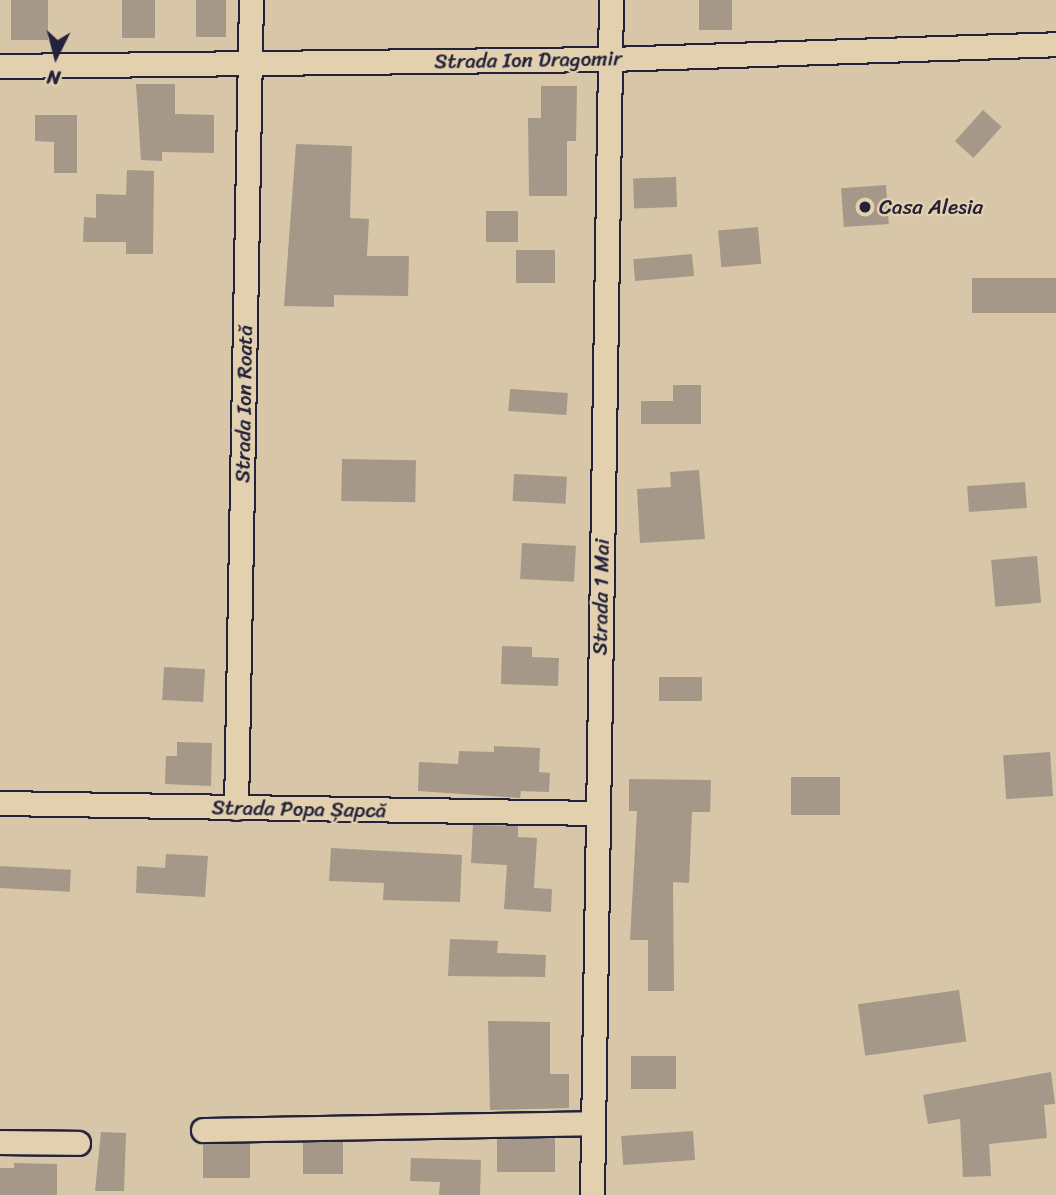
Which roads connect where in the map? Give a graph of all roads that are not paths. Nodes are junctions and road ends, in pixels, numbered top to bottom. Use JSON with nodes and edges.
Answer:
{"nodes":[{"id":1,"x":251,"y":0,"type":"edge"},
{"id":2,"x":611,"y":0,"type":"edge"},
{"id":3,"x":1056,"y":44,"type":"edge"},
{"id":4,"x":611,"y":59,"type":"junction"},
{"id":5,"x":250,"y":64,"type":"junction"},
{"id":6,"x":0,"y":66,"type":"edge"},
{"id":7,"x":0,"y":803,"type":"edge"},
{"id":8,"x":236,"y":808,"type":"junction"},
{"id":9,"x":597,"y":813,"type":"junction"},
{"id":10,"x":593,"y":1123,"type":"junction"},
{"id":11,"x":203,"y":1130,"type":"dead end"},
{"id":12,"x":0,"y":1142,"type":"edge"},
{"id":13,"x":78,"y":1143,"type":"dead end"},
{"id":14,"x":592,"y":1195,"type":"edge"}],
"edges":[{"from":1,"to":5,"type":"street","name":"Strada Ion Roată"},
{"from":2,"to":4,"type":"street","name":"Strada 1 Mai"},
{"from":3,"to":4,"type":"street","name":"Strada Ion Dragomir"},
{"from":4,"to":5,"type":"street","name":"Strada Ion Dragomir"},
{"from":4,"to":9,"type":"street","name":"Strada 1 Mai"},
{"from":5,"to":6,"type":"street","name":"Strada Ion Dragomir"},
{"from":5,"to":8,"type":"street","name":"Strada Ion Roată"},
{"from":7,"to":8,"type":"street","name":"Strada Popa Șapcă"},
{"from":8,"to":9,"type":"street","name":"Strada Popa Șapcă"},
{"from":9,"to":10,"type":"street","name":"Strada 1 Mai"},
{"from":10,"to":11,"type":"street"},
{"from":10,"to":14,"type":"street","name":"Strada 1 Mai"},
{"from":12,"to":13,"type":"street"}]}
